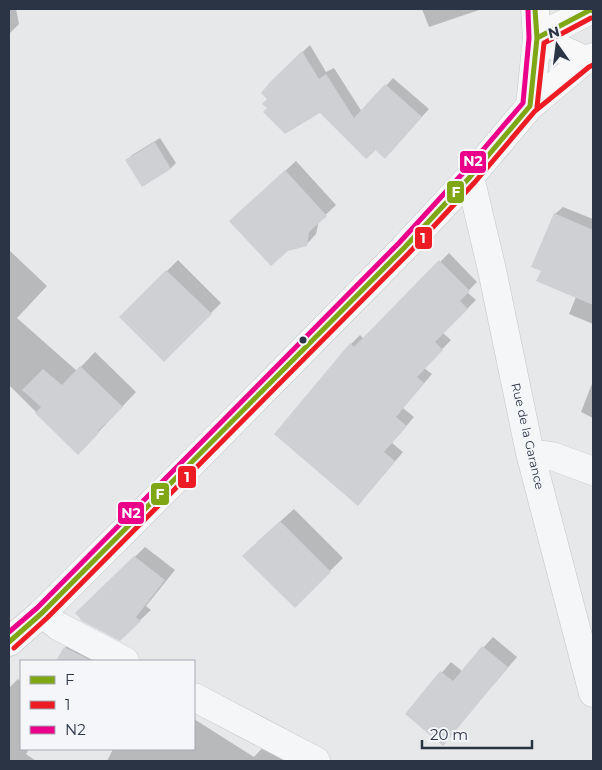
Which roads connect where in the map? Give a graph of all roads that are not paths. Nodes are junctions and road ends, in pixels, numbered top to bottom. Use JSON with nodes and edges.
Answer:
{"nodes":[{"id":1,"x":535,"y":9,"type":"edge"},
{"id":2,"x":591,"y":10,"type":"edge"},
{"id":3,"x":537,"y":38,"type":"junction"},
{"id":4,"x":589,"y":58,"type":"edge"},
{"id":5,"x":530,"y":106,"type":"junction"},
{"id":6,"x":470,"y":177,"type":"junction"},
{"id":7,"x":530,"y":453,"type":"junction"},
{"id":8,"x":593,"y":471,"type":"edge"},
{"id":9,"x":42,"y":613,"type":"junction"},
{"id":10,"x":9,"y":642,"type":"edge"},
{"id":11,"x":123,"y":660,"type":"edge"},
{"id":12,"x":593,"y":693,"type":"edge"},
{"id":13,"x":195,"y":698,"type":"edge"},
{"id":14,"x":316,"y":761,"type":"edge"}],
"edges":[{"from":1,"to":3,"type":"main road"},
{"from":2,"to":3,"type":"main road"},
{"from":2,"to":4,"type":"main road"},
{"from":3,"to":4,"type":"main road"},
{"from":3,"to":5,"type":"main road"},
{"from":4,"to":5,"type":"main road"},
{"from":5,"to":6,"type":"main road"},
{"from":6,"to":7,"type":"street","name":"Rue de la Garance"},
{"from":6,"to":9,"type":"main road"},
{"from":7,"to":8,"type":"street"},
{"from":7,"to":12,"type":"street","name":"Rue de la Garance"},
{"from":9,"to":10,"type":"main road"},
{"from":9,"to":11,"type":"street"},
{"from":13,"to":14,"type":"street"}]}
